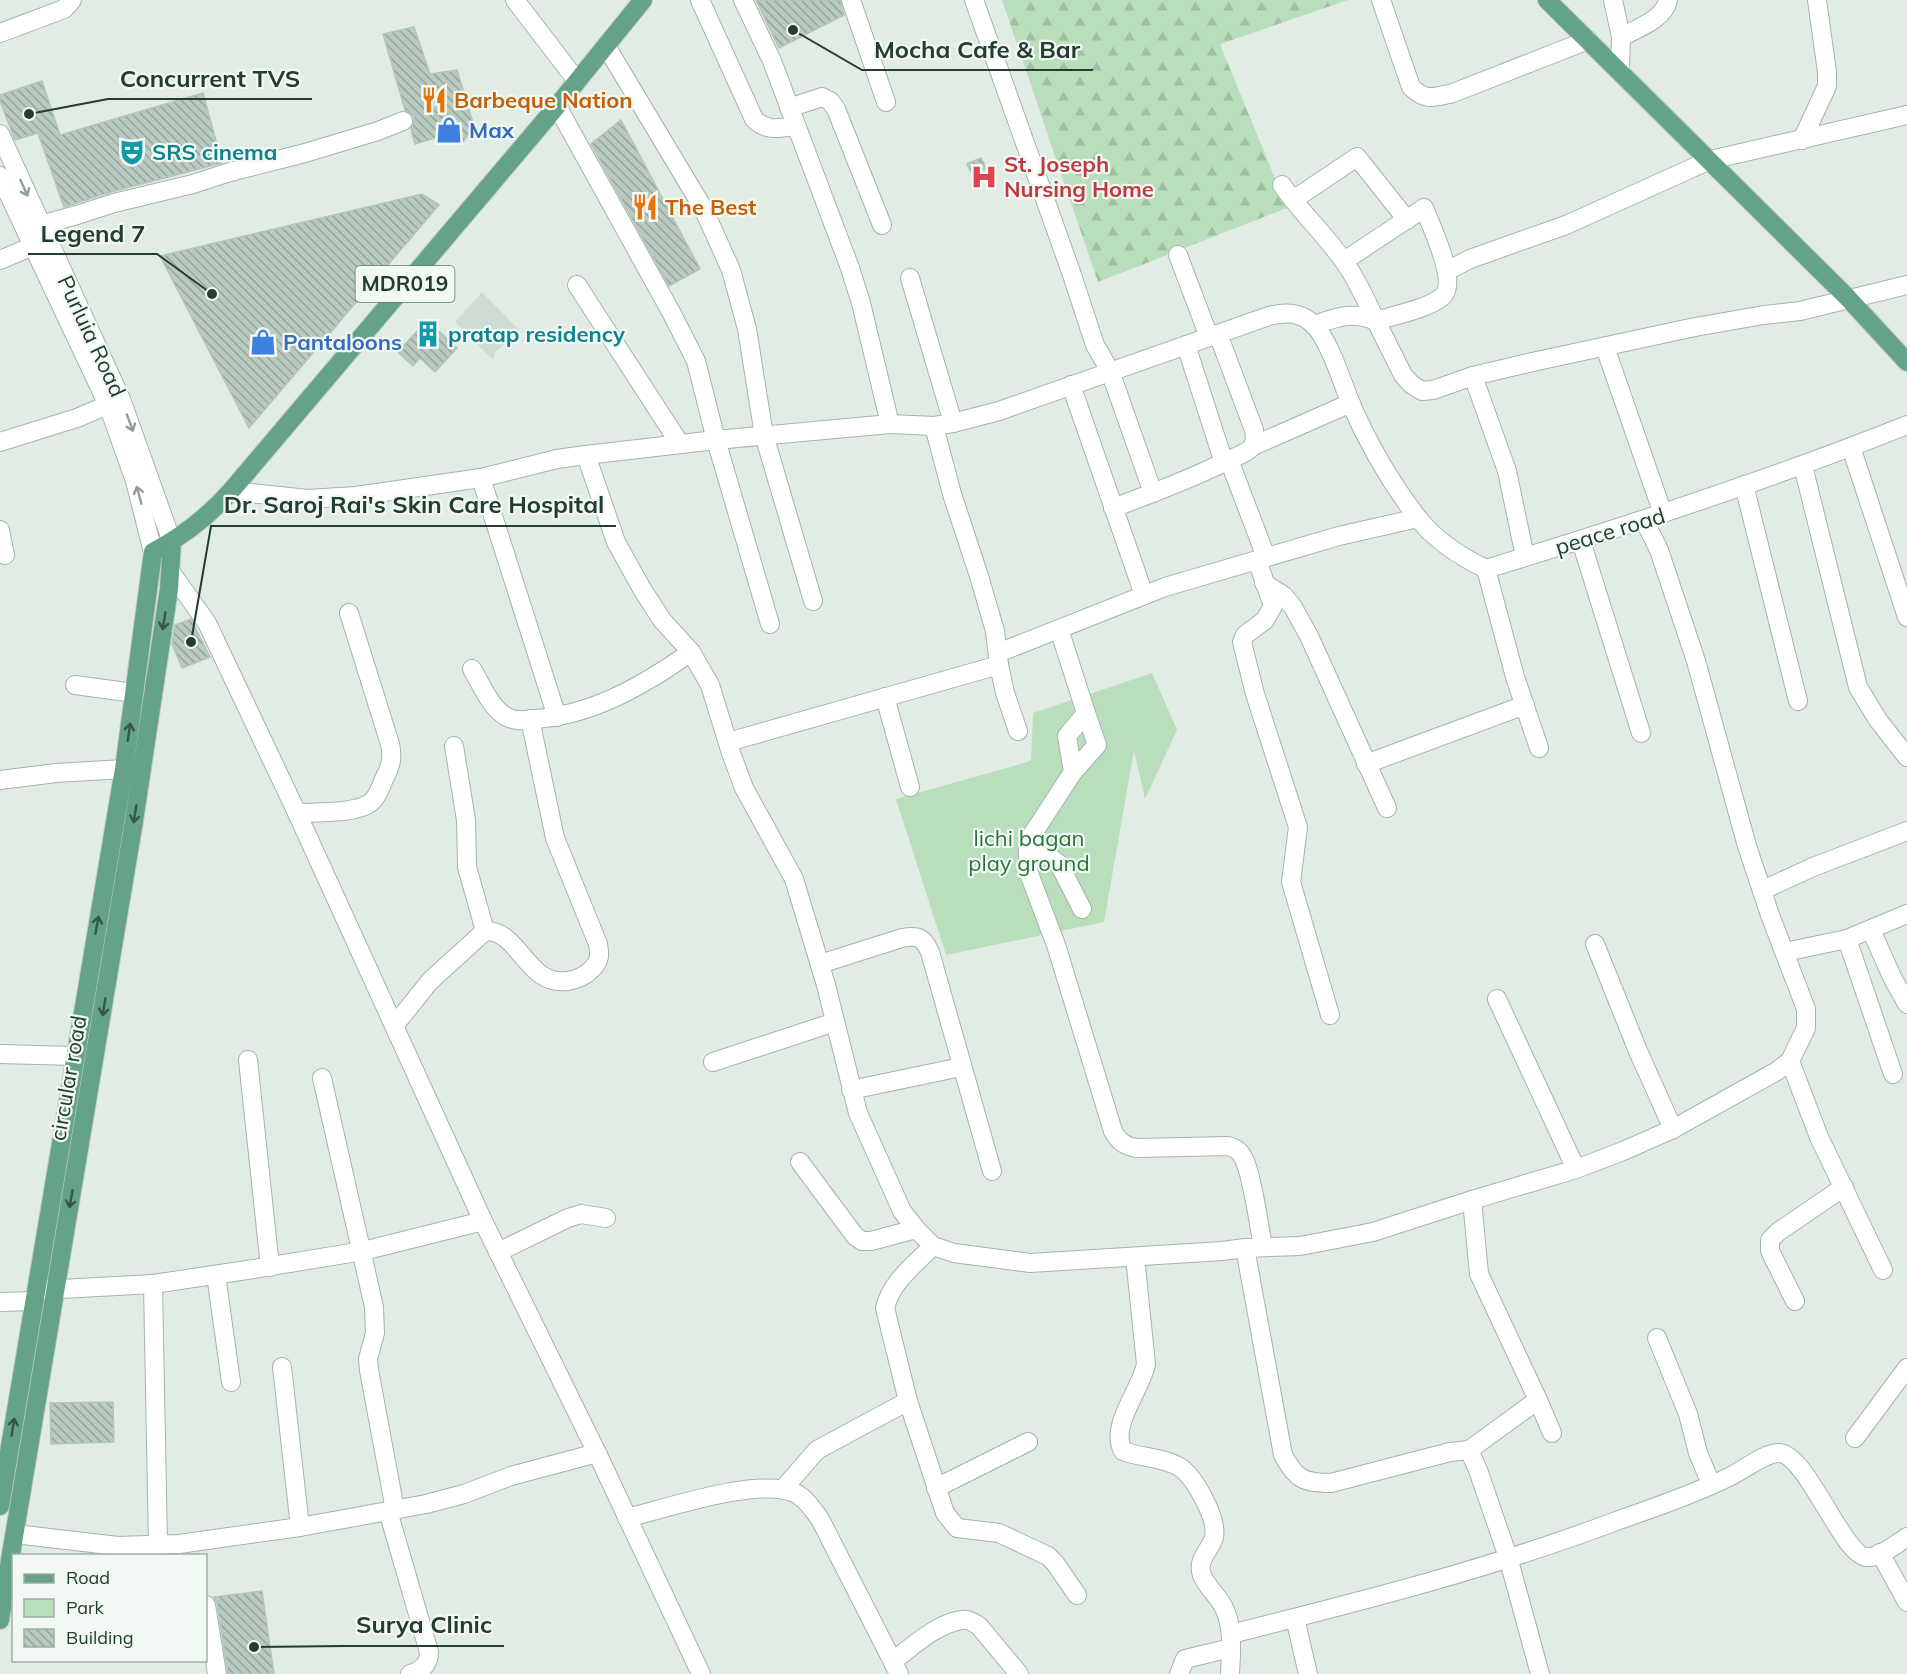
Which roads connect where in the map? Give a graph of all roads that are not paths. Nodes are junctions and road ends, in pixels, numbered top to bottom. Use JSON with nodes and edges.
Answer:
{"nodes":[{"id":1,"x":72,"y":0,"type":"edge"},
{"id":2,"x":515,"y":0,"type":"edge"},
{"id":3,"x":643,"y":0,"type":"edge"},
{"id":4,"x":700,"y":0,"type":"edge"},
{"id":5,"x":743,"y":0,"type":"edge"},
{"id":6,"x":851,"y":0,"type":"edge"},
{"id":7,"x":974,"y":0,"type":"edge"},
{"id":8,"x":1381,"y":0,"type":"edge"},
{"id":9,"x":1547,"y":0,"type":"edge"},
{"id":10,"x":1613,"y":0,"type":"edge"},
{"id":11,"x":1668,"y":0,"type":"edge"},
{"id":12,"x":1817,"y":0,"type":"edge"},
{"id":13,"x":0,"y":33,"type":"edge"},
{"id":14,"x":1621,"y":38,"type":"junction"},
{"id":15,"x":1588,"y":40,"type":"junction"},
{"id":16,"x":606,"y":46,"type":"junction"},
{"id":17,"x":1620,"y":71,"type":"junction"},
{"id":18,"x":577,"y":81,"type":"junction"},
{"id":19,"x":886,"y":102,"type":"dead end"},
{"id":20,"x":557,"y":106,"type":"junction"},
{"id":21,"x":789,"y":108,"type":"junction"},
{"id":22,"x":1907,"y":115,"type":"edge"},
{"id":23,"x":402,"y":121,"type":"dead end"},
{"id":24,"x":796,"y":126,"type":"junction"},
{"id":25,"x":0,"y":134,"type":"edge"},
{"id":26,"x":1802,"y":140,"type":"junction"},
{"id":27,"x":1710,"y":160,"type":"junction"},
{"id":28,"x":0,"y":176,"type":"edge"},
{"id":29,"x":1282,"y":185,"type":"dead end"},
{"id":30,"x":1293,"y":200,"type":"junction"},
{"id":31,"x":1407,"y":220,"type":"junction"},
{"id":32,"x":40,"y":225,"type":"junction"},
{"id":33,"x":882,"y":225,"type":"dead end"},
{"id":34,"x":33,"y":246,"type":"junction"},
{"id":35,"x":1178,"y":255,"type":"dead end"},
{"id":36,"x":0,"y":260,"type":"edge"},
{"id":37,"x":1344,"y":261,"type":"junction"},
{"id":38,"x":1447,"y":271,"type":"junction"},
{"id":39,"x":910,"y":278,"type":"dead end"},
{"id":40,"x":577,"y":285,"type":"dead end"},
{"id":41,"x":1907,"y":285,"type":"edge"},
{"id":42,"x":1848,"y":298,"type":"junction"},
{"id":43,"x":1376,"y":321,"type":"junction"},
{"id":44,"x":1314,"y":325,"type":"junction"},
{"id":45,"x":1213,"y":335,"type":"junction"},
{"id":46,"x":1186,"y":345,"type":"junction"},
{"id":47,"x":1605,"y":347,"type":"junction"},
{"id":48,"x":1907,"y":362,"type":"edge"},
{"id":49,"x":1110,"y":371,"type":"junction"},
{"id":50,"x":1473,"y":376,"type":"junction"},
{"id":51,"x":1071,"y":385,"type":"junction"},
{"id":52,"x":115,"y":402,"type":"junction"},
{"id":53,"x":1351,"y":403,"type":"junction"},
{"id":54,"x":953,"y":423,"type":"junction"},
{"id":55,"x":890,"y":424,"type":"junction"},
{"id":56,"x":1907,"y":425,"type":"edge"},
{"id":57,"x":934,"y":426,"type":"junction"},
{"id":58,"x":764,"y":435,"type":"junction"},
{"id":59,"x":716,"y":440,"type":"junction"},
{"id":60,"x":0,"y":442,"type":"edge"},
{"id":61,"x":680,"y":444,"type":"junction"},
{"id":62,"x":1253,"y":446,"type":"junction"},
{"id":63,"x":1851,"y":447,"type":"junction"},
{"id":64,"x":586,"y":455,"type":"junction"},
{"id":65,"x":1227,"y":461,"type":"junction"},
{"id":66,"x":1803,"y":466,"type":"junction"},
{"id":67,"x":481,"y":478,"type":"junction"},
{"id":68,"x":1744,"y":485,"type":"junction"},
{"id":69,"x":231,"y":491,"type":"junction"},
{"id":70,"x":1153,"y":493,"type":"junction"},
{"id":71,"x":1113,"y":508,"type":"junction"},
{"id":72,"x":1663,"y":514,"type":"junction"},
{"id":73,"x":1418,"y":518,"type":"junction"},
{"id":74,"x":1644,"y":520,"type":"junction"},
{"id":75,"x":0,"y":530,"type":"edge"},
{"id":76,"x":1581,"y":541,"type":"junction"},
{"id":77,"x":172,"y":542,"type":"junction"},
{"id":78,"x":153,"y":552,"type":"junction"},
{"id":79,"x":5,"y":555,"type":"dead end"},
{"id":80,"x":1525,"y":557,"type":"junction"},
{"id":81,"x":1261,"y":559,"type":"junction"},
{"id":82,"x":1486,"y":569,"type":"junction"},
{"id":83,"x":170,"y":571,"type":"junction"},
{"id":84,"x":1264,"y":583,"type":"junction"},
{"id":85,"x":1144,"y":596,"type":"junction"},
{"id":86,"x":813,"y":601,"type":"dead end"},
{"id":87,"x":349,"y":613,"type":"dead end"},
{"id":88,"x":1907,"y":617,"type":"edge"},
{"id":89,"x":770,"y":624,"type":"dead end"},
{"id":90,"x":1059,"y":629,"type":"junction"},
{"id":91,"x":690,"y":652,"type":"junction"},
{"id":92,"x":998,"y":659,"type":"junction"},
{"id":93,"x":472,"y":669,"type":"dead end"},
{"id":94,"x":75,"y":685,"type":"dead end"},
{"id":95,"x":134,"y":693,"type":"junction"},
{"id":96,"x":885,"y":697,"type":"junction"},
{"id":97,"x":1798,"y":701,"type":"dead end"},
{"id":98,"x":1525,"y":705,"type":"junction"},
{"id":99,"x":1086,"y":713,"type":"junction"},
{"id":100,"x":557,"y":717,"type":"junction"},
{"id":101,"x":530,"y":719,"type":"junction"},
{"id":102,"x":1018,"y":730,"type":"dead end"},
{"id":103,"x":1641,"y":733,"type":"dead end"},
{"id":104,"x":728,"y":742,"type":"junction"},
{"id":105,"x":454,"y":746,"type":"dead end"},
{"id":106,"x":1539,"y":748,"type":"dead end"},
{"id":107,"x":1907,"y":757,"type":"edge"},
{"id":108,"x":1366,"y":764,"type":"junction"},
{"id":109,"x":124,"y":769,"type":"junction"},
{"id":110,"x":1073,"y":772,"type":"junction"},
{"id":111,"x":0,"y":780,"type":"edge"},
{"id":112,"x":910,"y":788,"type":"dead end"},
{"id":113,"x":1387,"y":808,"type":"dead end"},
{"id":114,"x":297,"y":813,"type":"junction"},
{"id":115,"x":1907,"y":831,"type":"edge"},
{"id":116,"x":1028,"y":841,"type":"junction"},
{"id":117,"x":1763,"y":890,"type":"junction"},
{"id":118,"x":1082,"y":909,"type":"dead end"},
{"id":119,"x":1907,"y":914,"type":"edge"},
{"id":120,"x":1871,"y":930,"type":"junction"},
{"id":121,"x":485,"y":931,"type":"junction"},
{"id":122,"x":1847,"y":939,"type":"junction"},
{"id":123,"x":1595,"y":944,"type":"dead end"},
{"id":124,"x":1785,"y":952,"type":"junction"},
{"id":125,"x":820,"y":964,"type":"junction"},
{"id":126,"x":1497,"y":999,"type":"dead end"},
{"id":127,"x":1907,"y":1004,"type":"edge"},
{"id":128,"x":1330,"y":1015,"type":"dead end"},
{"id":129,"x":835,"y":1022,"type":"junction"},
{"id":130,"x":394,"y":1026,"type":"junction"},
{"id":131,"x":0,"y":1054,"type":"edge"},
{"id":132,"x":75,"y":1056,"type":"junction"},
{"id":133,"x":248,"y":1060,"type":"dead end"},
{"id":134,"x":1790,"y":1061,"type":"junction"},
{"id":135,"x":713,"y":1062,"type":"dead end"},
{"id":136,"x":961,"y":1067,"type":"junction"},
{"id":137,"x":1893,"y":1074,"type":"dead end"},
{"id":138,"x":322,"y":1078,"type":"dead end"},
{"id":139,"x":851,"y":1090,"type":"junction"},
{"id":140,"x":1673,"y":1129,"type":"junction"},
{"id":141,"x":800,"y":1162,"type":"dead end"},
{"id":142,"x":1576,"y":1169,"type":"junction"},
{"id":143,"x":992,"y":1171,"type":"dead end"},
{"id":144,"x":1844,"y":1187,"type":"junction"},
{"id":145,"x":1472,"y":1200,"type":"junction"},
{"id":146,"x":606,"y":1218,"type":"dead end"},
{"id":147,"x":483,"y":1221,"type":"junction"},
{"id":148,"x":916,"y":1230,"type":"junction"},
{"id":149,"x":933,"y":1246,"type":"junction"},
{"id":150,"x":1254,"y":1248,"type":"junction"},
{"id":151,"x":363,"y":1251,"type":"junction"},
{"id":152,"x":498,"y":1252,"type":"junction"},
{"id":153,"x":1135,"y":1257,"type":"junction"},
{"id":154,"x":270,"y":1267,"type":"junction"},
{"id":155,"x":1884,"y":1270,"type":"dead end"},
{"id":156,"x":216,"y":1275,"type":"junction"},
{"id":157,"x":153,"y":1284,"type":"junction"},
{"id":158,"x":55,"y":1289,"type":"junction"},
{"id":159,"x":34,"y":1296,"type":"junction"},
{"id":160,"x":1795,"y":1301,"type":"dead end"},
{"id":161,"x":0,"y":1302,"type":"edge"},
{"id":162,"x":1657,"y":1338,"type":"dead end"},
{"id":163,"x":282,"y":1367,"type":"dead end"},
{"id":164,"x":1907,"y":1368,"type":"edge"},
{"id":165,"x":231,"y":1382,"type":"dead end"},
{"id":166,"x":1538,"y":1400,"type":"junction"},
{"id":167,"x":908,"y":1401,"type":"junction"},
{"id":168,"x":1551,"y":1433,"type":"dead end"},
{"id":169,"x":1855,"y":1438,"type":"dead end"},
{"id":170,"x":1028,"y":1442,"type":"dead end"},
{"id":171,"x":1469,"y":1450,"type":"junction"},
{"id":172,"x":597,"y":1453,"type":"junction"},
{"id":173,"x":1711,"y":1484,"type":"junction"},
{"id":174,"x":936,"y":1488,"type":"junction"},
{"id":175,"x":783,"y":1489,"type":"junction"},
{"id":176,"x":0,"y":1506,"type":"edge"},
{"id":177,"x":392,"y":1510,"type":"junction"},
{"id":178,"x":627,"y":1518,"type":"junction"},
{"id":179,"x":300,"y":1527,"type":"junction"},
{"id":180,"x":15,"y":1534,"type":"junction"},
{"id":181,"x":1907,"y":1537,"type":"edge"},
{"id":182,"x":159,"y":1545,"type":"junction"},
{"id":183,"x":196,"y":1548,"type":"edge"},
{"id":184,"x":1880,"y":1553,"type":"junction"},
{"id":185,"x":1508,"y":1557,"type":"junction"},
{"id":186,"x":1077,"y":1595,"type":"dead end"},
{"id":187,"x":1907,"y":1602,"type":"edge"},
{"id":188,"x":207,"y":1611,"type":"edge"},
{"id":189,"x":1295,"y":1618,"type":"junction"},
{"id":190,"x":0,"y":1620,"type":"edge"},
{"id":191,"x":1231,"y":1641,"type":"junction"},
{"id":192,"x":896,"y":1667,"type":"edge"},
{"id":193,"x":217,"y":1674,"type":"edge"},
{"id":194,"x":410,"y":1674,"type":"edge"},
{"id":195,"x":701,"y":1674,"type":"edge"},
{"id":196,"x":1018,"y":1674,"type":"edge"},
{"id":197,"x":1179,"y":1674,"type":"edge"},
{"id":198,"x":1230,"y":1674,"type":"edge"},
{"id":199,"x":1308,"y":1674,"type":"edge"},
{"id":200,"x":1540,"y":1674,"type":"edge"}],
"edges":[{"from":1,"to":13,"type":"street"},
{"from":2,"to":18,"type":"street"},
{"from":3,"to":16,"type":"main road","number":"MDR019"},
{"from":4,"to":24,"type":"street"},
{"from":5,"to":21,"type":"street"},
{"from":6,"to":19,"type":"street"},
{"from":7,"to":49,"type":"street"},
{"from":8,"to":15,"type":"street"},
{"from":9,"to":15,"type":"main road"},
{"from":10,"to":14,"type":"street"},
{"from":11,"to":14,"type":"street"},
{"from":12,"to":26,"type":"street"},
{"from":14,"to":17,"type":"street"},
{"from":15,"to":17,"type":"main road"},
{"from":16,"to":18,"type":"main road","number":"MDR019"},
{"from":16,"to":58,"type":"street"},
{"from":17,"to":27,"type":"main road"},
{"from":18,"to":20,"type":"main road","number":"MDR019"},
{"from":20,"to":59,"type":"street"},
{"from":20,"to":69,"type":"main road","number":"MDR019"},
{"from":21,"to":24,"type":"street"},
{"from":21,"to":33,"type":"street"},
{"from":22,"to":26,"type":"street"},
{"from":23,"to":32,"type":"street"},
{"from":24,"to":55,"type":"street"},
{"from":25,"to":32,"type":"street","name":"Purluia Road","one_way":true},
{"from":26,"to":27,"type":"street"},
{"from":27,"to":38,"type":"street"},
{"from":27,"to":42,"type":"main road"},
{"from":28,"to":34,"type":"street","name":"Purluia Road"},
{"from":29,"to":30,"type":"street"},
{"from":30,"to":31,"type":"street"},
{"from":30,"to":37,"type":"street"},
{"from":31,"to":37,"type":"street"},
{"from":31,"to":38,"type":"street"},
{"from":32,"to":52,"type":"street","name":"Purluia Road"},
{"from":34,"to":36,"type":"street"},
{"from":34,"to":52,"type":"street","name":"Purluia Road"},
{"from":35,"to":45,"type":"street"},
{"from":37,"to":43,"type":"street"},
{"from":38,"to":43,"type":"street"},
{"from":39,"to":54,"type":"street"},
{"from":40,"to":61,"type":"street"},
{"from":41,"to":42,"type":"street"},
{"from":42,"to":47,"type":"street"},
{"from":42,"to":48,"type":"main road"},
{"from":43,"to":44,"type":"street"},
{"from":43,"to":50,"type":"street"},
{"from":44,"to":45,"type":"street"},
{"from":44,"to":53,"type":"street"},
{"from":45,"to":46,"type":"street"},
{"from":45,"to":62,"type":"street"},
{"from":46,"to":49,"type":"street"},
{"from":46,"to":65,"type":"street"},
{"from":47,"to":50,"type":"street"},
{"from":47,"to":72,"type":"street"},
{"from":49,"to":51,"type":"street"},
{"from":49,"to":70,"type":"street"},
{"from":50,"to":80,"type":"street"},
{"from":51,"to":54,"type":"street"},
{"from":51,"to":71,"type":"street"},
{"from":52,"to":60,"type":"street"},
{"from":52,"to":77,"type":"street","name":"Purluia Road","one_way":true},
{"from":78,"to":52,"type":"street","name":"Purluia Road","one_way":true},
{"from":53,"to":62,"type":"street"},
{"from":53,"to":73,"type":"street"},
{"from":54,"to":57,"type":"street"},
{"from":55,"to":57,"type":"street"},
{"from":55,"to":58,"type":"street"},
{"from":56,"to":63,"type":"street","name":"peace road"},
{"from":57,"to":92,"type":"street"},
{"from":58,"to":59,"type":"street"},
{"from":58,"to":86,"type":"street"},
{"from":59,"to":61,"type":"street"},
{"from":59,"to":89,"type":"street"},
{"from":61,"to":64,"type":"street"},
{"from":62,"to":65,"type":"street"},
{"from":63,"to":66,"type":"street","name":"peace road"},
{"from":63,"to":88,"type":"street"},
{"from":64,"to":67,"type":"street"},
{"from":64,"to":91,"type":"street"},
{"from":65,"to":70,"type":"street"},
{"from":65,"to":81,"type":"street"},
{"from":66,"to":68,"type":"street","name":"peace road"},
{"from":66,"to":107,"type":"street"},
{"from":67,"to":69,"type":"street"},
{"from":67,"to":100,"type":"street"},
{"from":68,"to":72,"type":"street","name":"peace road"},
{"from":68,"to":97,"type":"street"},
{"from":69,"to":77,"type":"main road","number":"MDR019"},
{"from":70,"to":71,"type":"street"},
{"from":71,"to":85,"type":"street"},
{"from":72,"to":74,"type":"street","name":"peace road"},
{"from":73,"to":81,"type":"street"},
{"from":73,"to":82,"type":"street"},
{"from":74,"to":76,"type":"street","name":"peace road"},
{"from":74,"to":117,"type":"street"},
{"from":75,"to":79,"type":"street"},
{"from":76,"to":80,"type":"street","name":"peace road"},
{"from":76,"to":103,"type":"street"},
{"from":77,"to":78,"type":"main road","number":"MDR019"},
{"from":77,"to":83,"type":"main road","name":"circular road"},
{"from":78,"to":95,"type":"main road","name":"circular road"},
{"from":80,"to":82,"type":"street","name":"peace road"},
{"from":81,"to":84,"type":"street"},
{"from":81,"to":85,"type":"street"},
{"from":82,"to":98,"type":"street"},
{"from":83,"to":114,"type":"street"},
{"from":83,"to":158,"type":"main road","name":"circular road","one_way":true},
{"from":84,"to":108,"type":"street"},
{"from":84,"to":128,"type":"street"},
{"from":85,"to":90,"type":"street"},
{"from":87,"to":114,"type":"street"},
{"from":90,"to":92,"type":"street"},
{"from":90,"to":99,"type":"street"},
{"from":91,"to":100,"type":"street"},
{"from":91,"to":104,"type":"street"},
{"from":92,"to":96,"type":"street"},
{"from":92,"to":102,"type":"street"},
{"from":93,"to":101,"type":"street"},
{"from":94,"to":95,"type":"street"},
{"from":109,"to":95,"type":"main road","name":"circular road","one_way":true},
{"from":96,"to":104,"type":"street"},
{"from":96,"to":112,"type":"street"},
{"from":98,"to":106,"type":"street"},
{"from":98,"to":108,"type":"street"},
{"from":99,"to":110,"type":"street"},
{"from":99,"to":110,"type":"street"},
{"from":100,"to":101,"type":"street"},
{"from":101,"to":121,"type":"street"},
{"from":104,"to":125,"type":"street"},
{"from":105,"to":121,"type":"street"},
{"from":108,"to":113,"type":"street"},
{"from":109,"to":111,"type":"street"},
{"from":132,"to":109,"type":"main road","name":"circular road","one_way":true},
{"from":110,"to":116,"type":"street"},
{"from":114,"to":130,"type":"street"},
{"from":115,"to":117,"type":"street"},
{"from":116,"to":118,"type":"street"},
{"from":116,"to":150,"type":"street"},
{"from":117,"to":124,"type":"street"},
{"from":119,"to":120,"type":"street"},
{"from":120,"to":122,"type":"street"},
{"from":120,"to":127,"type":"street"},
{"from":121,"to":130,"type":"street"},
{"from":122,"to":124,"type":"street"},
{"from":122,"to":137,"type":"street"},
{"from":123,"to":140,"type":"street"},
{"from":124,"to":134,"type":"street"},
{"from":125,"to":129,"type":"street"},
{"from":125,"to":136,"type":"street"},
{"from":126,"to":142,"type":"street"},
{"from":129,"to":135,"type":"street"},
{"from":129,"to":139,"type":"street"},
{"from":130,"to":147,"type":"street"},
{"from":131,"to":132,"type":"street"},
{"from":132,"to":159,"type":"main road","name":"circular road"},
{"from":133,"to":154,"type":"street"},
{"from":134,"to":140,"type":"street"},
{"from":134,"to":144,"type":"street"},
{"from":136,"to":139,"type":"street"},
{"from":136,"to":143,"type":"street"},
{"from":138,"to":151,"type":"street"},
{"from":139,"to":148,"type":"street"},
{"from":140,"to":142,"type":"street"},
{"from":141,"to":148,"type":"street"},
{"from":142,"to":145,"type":"street"},
{"from":144,"to":155,"type":"street"},
{"from":144,"to":160,"type":"street"},
{"from":145,"to":150,"type":"street"},
{"from":145,"to":166,"type":"street"},
{"from":146,"to":152,"type":"street"},
{"from":147,"to":151,"type":"street"},
{"from":147,"to":152,"type":"street"},
{"from":148,"to":149,"type":"street"},
{"from":149,"to":153,"type":"street"},
{"from":149,"to":167,"type":"street"},
{"from":150,"to":153,"type":"street"},
{"from":150,"to":171,"type":"street"},
{"from":151,"to":154,"type":"street"},
{"from":151,"to":177,"type":"street"},
{"from":152,"to":172,"type":"street"},
{"from":153,"to":191,"type":"street"},
{"from":154,"to":156,"type":"street"},
{"from":156,"to":157,"type":"street"},
{"from":156,"to":165,"type":"street"},
{"from":157,"to":158,"type":"street"},
{"from":157,"to":182,"type":"street"},
{"from":158,"to":159,"type":"street"},
{"from":158,"to":180,"type":"main road","name":"circular road"},
{"from":159,"to":161,"type":"street"},
{"from":176,"to":159,"type":"main road","name":"circular road","one_way":true},
{"from":162,"to":173,"type":"street"},
{"from":163,"to":179,"type":"street"},
{"from":164,"to":169,"type":"street"},
{"from":166,"to":168,"type":"street"},
{"from":166,"to":171,"type":"street"},
{"from":167,"to":174,"type":"street"},
{"from":167,"to":175,"type":"street"},
{"from":170,"to":174,"type":"street"},
{"from":171,"to":185,"type":"street"},
{"from":172,"to":177,"type":"street"},
{"from":172,"to":178,"type":"street"},
{"from":173,"to":184,"type":"street"},
{"from":173,"to":185,"type":"street"},
{"from":174,"to":186,"type":"street"},
{"from":175,"to":178,"type":"street"},
{"from":175,"to":192,"type":"street"},
{"from":177,"to":179,"type":"street"},
{"from":177,"to":194,"type":"street"},
{"from":178,"to":195,"type":"street"},
{"from":179,"to":183,"type":"street"},
{"from":180,"to":182,"type":"street"},
{"from":180,"to":190,"type":"main road","name":"circular road"},
{"from":181,"to":184,"type":"street"},
{"from":182,"to":183,"type":"street"},
{"from":184,"to":187,"type":"street"},
{"from":185,"to":189,"type":"street"},
{"from":185,"to":200,"type":"street"},
{"from":188,"to":193,"type":"street"},
{"from":189,"to":191,"type":"street"},
{"from":189,"to":199,"type":"street"},
{"from":191,"to":197,"type":"street"},
{"from":191,"to":198,"type":"street"},
{"from":192,"to":196,"type":"street"}]}
